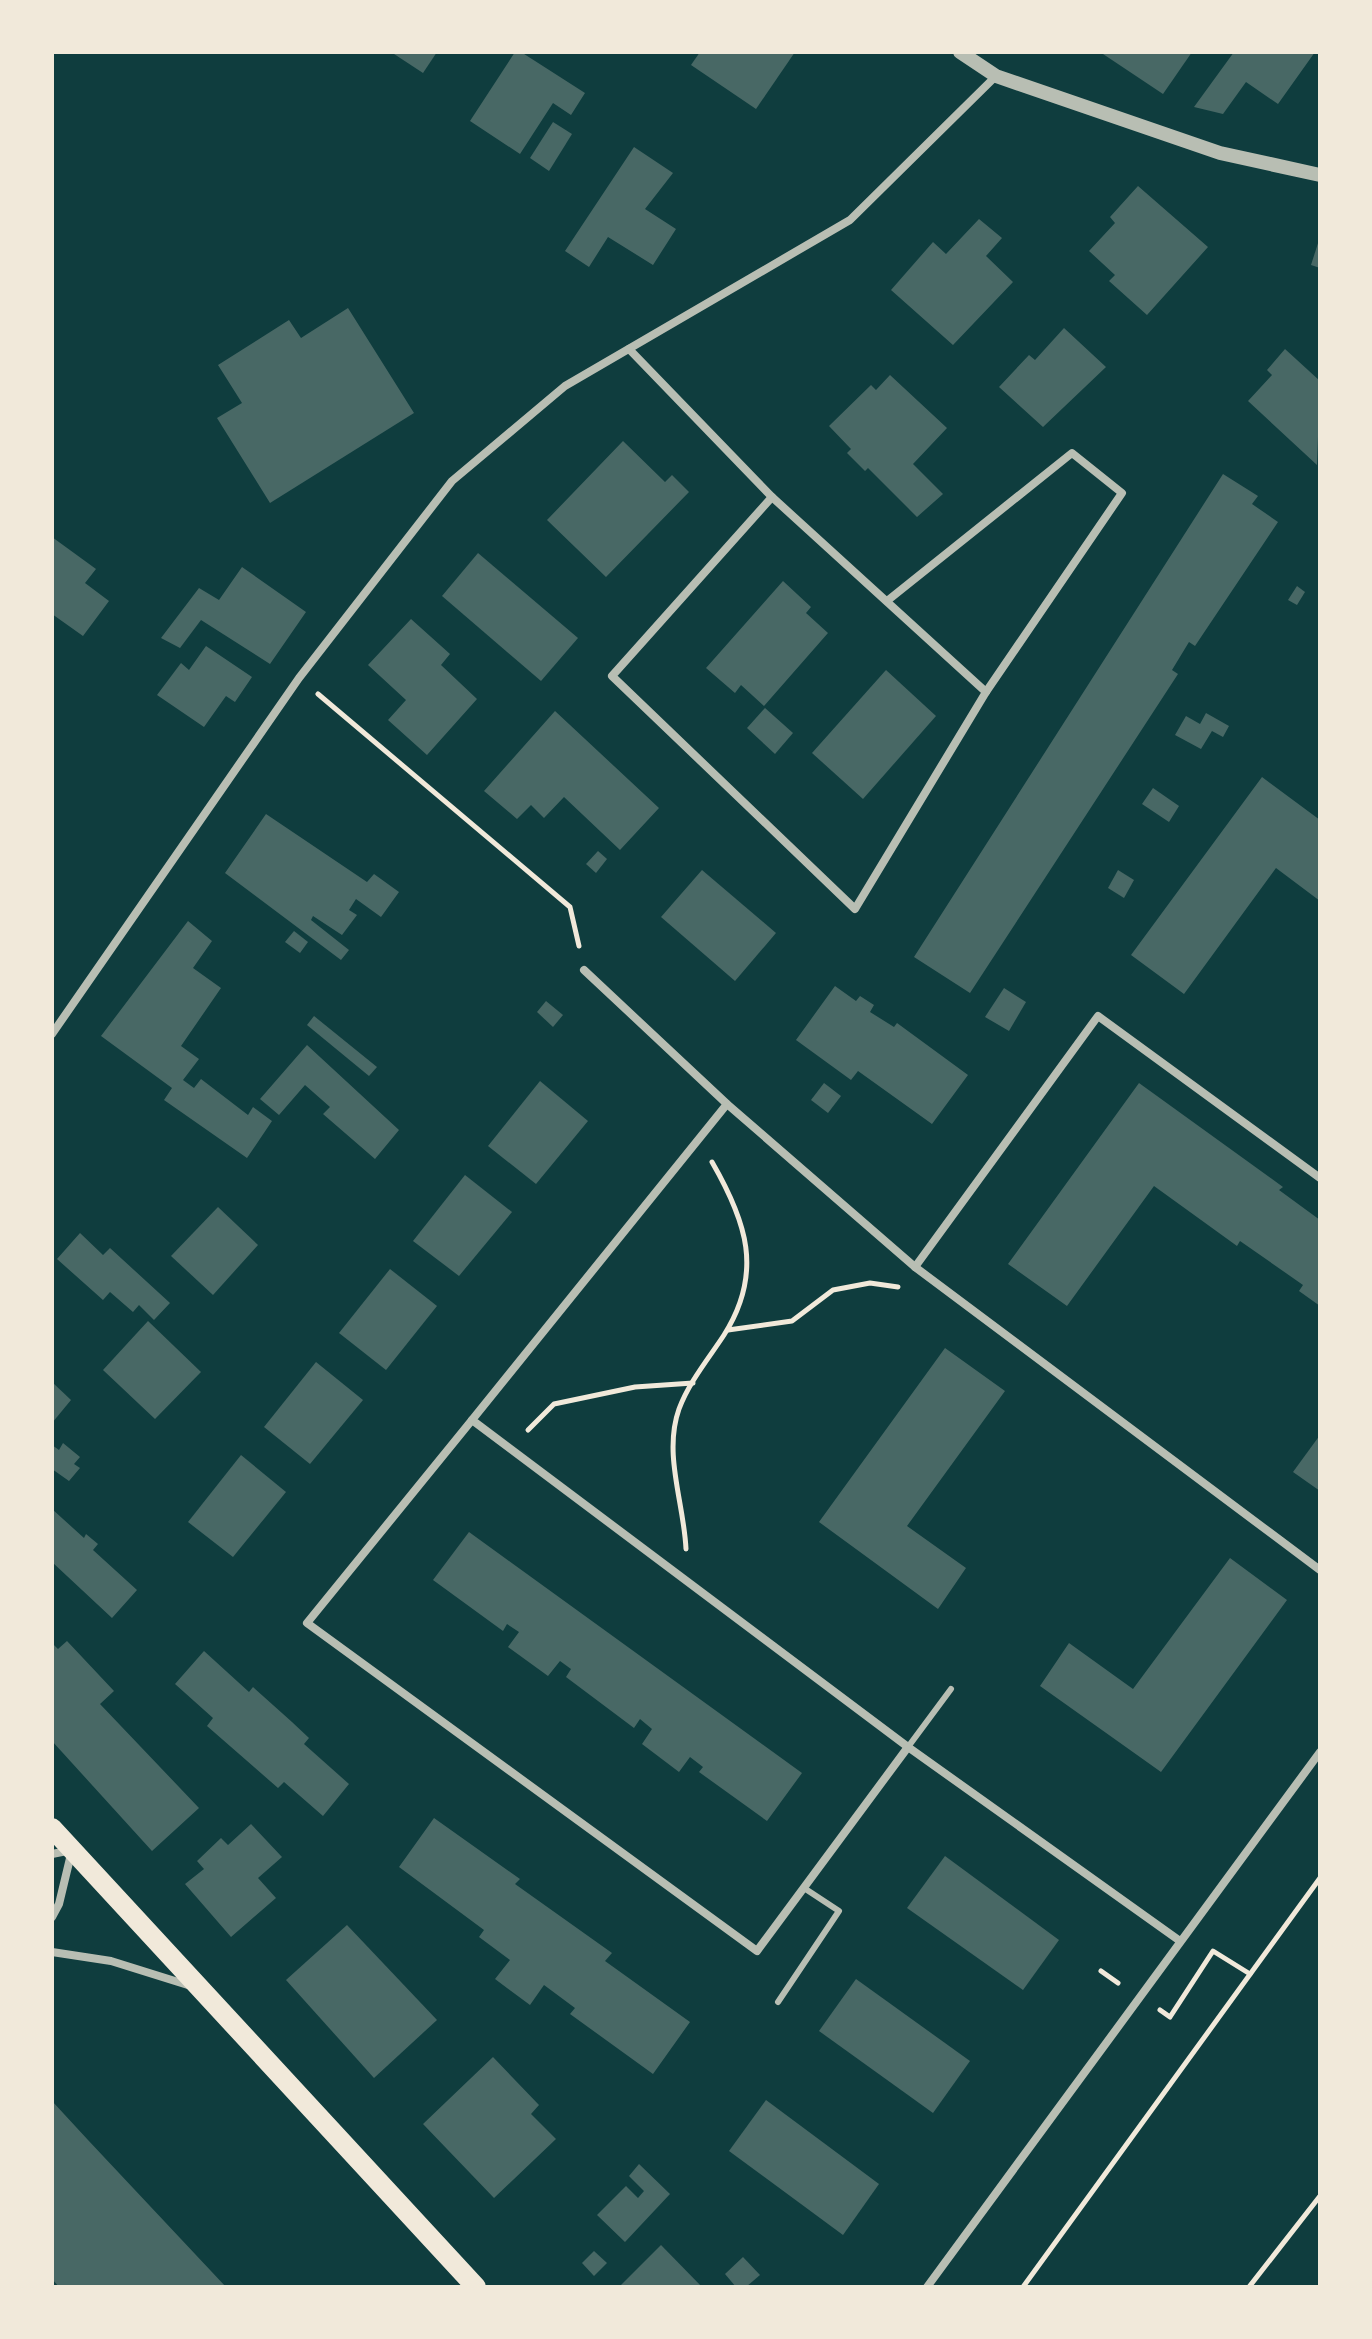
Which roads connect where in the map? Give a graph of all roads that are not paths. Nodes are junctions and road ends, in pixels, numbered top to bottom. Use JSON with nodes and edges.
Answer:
{"nodes":[{"id":1,"x":960,"y":52,"type":"edge"},
{"id":2,"x":996,"y":76,"type":"junction"},
{"id":3,"x":1320,"y":175,"type":"edge"},
{"id":4,"x":629,"y":349,"type":"junction"},
{"id":5,"x":772,"y":497,"type":"junction"},
{"id":6,"x":887,"y":601,"type":"junction"},
{"id":7,"x":986,"y":692,"type":"junction"},
{"id":8,"x":584,"y":970,"type":"road end"},
{"id":9,"x":52,"y":1034,"type":"edge"},
{"id":10,"x":727,"y":1104,"type":"junction"},
{"id":11,"x":1320,"y":1178,"type":"edge"},
{"id":12,"x":915,"y":1267,"type":"junction"},
{"id":13,"x":472,"y":1420,"type":"junction"},
{"id":14,"x":1320,"y":1570,"type":"edge"},
{"id":15,"x":951,"y":1689,"type":"dead end"},
{"id":16,"x":908,"y":1747,"type":"junction"},
{"id":17,"x":1320,"y":1752,"type":"edge"},
{"id":18,"x":52,"y":1828,"type":"edge"},
{"id":19,"x":62,"y":1852,"type":"edge"},
{"id":20,"x":804,"y":1888,"type":"junction"},
{"id":21,"x":52,"y":1917,"type":"edge"},
{"id":22,"x":1180,"y":1941,"type":"junction"},
{"id":23,"x":52,"y":1952,"type":"edge"},
{"id":24,"x":204,"y":1991,"type":"junction"},
{"id":25,"x":778,"y":2002,"type":"dead end"},
{"id":26,"x":476,"y":2287,"type":"edge"},
{"id":27,"x":927,"y":2287,"type":"edge"}],
"edges":[{"from":1,"to":2,"type":"street"},
{"from":2,"to":3,"type":"street"},
{"from":2,"to":4,"type":"street"},
{"from":4,"to":5,"type":"street"},
{"from":4,"to":9,"type":"street"},
{"from":5,"to":6,"type":"street"},
{"from":5,"to":7,"type":"street"},
{"from":6,"to":7,"type":"street"},
{"from":6,"to":7,"type":"street"},
{"from":8,"to":10,"type":"street"},
{"from":10,"to":12,"type":"street"},
{"from":10,"to":13,"type":"street"},
{"from":11,"to":12,"type":"street"},
{"from":12,"to":14,"type":"street"},
{"from":13,"to":16,"type":"street"},
{"from":13,"to":20,"type":"street"},
{"from":15,"to":16,"type":"lane"},
{"from":16,"to":20,"type":"street"},
{"from":16,"to":22,"type":"street"},
{"from":17,"to":22,"type":"street"},
{"from":18,"to":19,"type":"main road"},
{"from":19,"to":21,"type":"street"},
{"from":19,"to":24,"type":"main road"},
{"from":20,"to":25,"type":"lane"},
{"from":22,"to":27,"type":"street"},
{"from":23,"to":24,"type":"street"},
{"from":24,"to":26,"type":"main road"}]}
